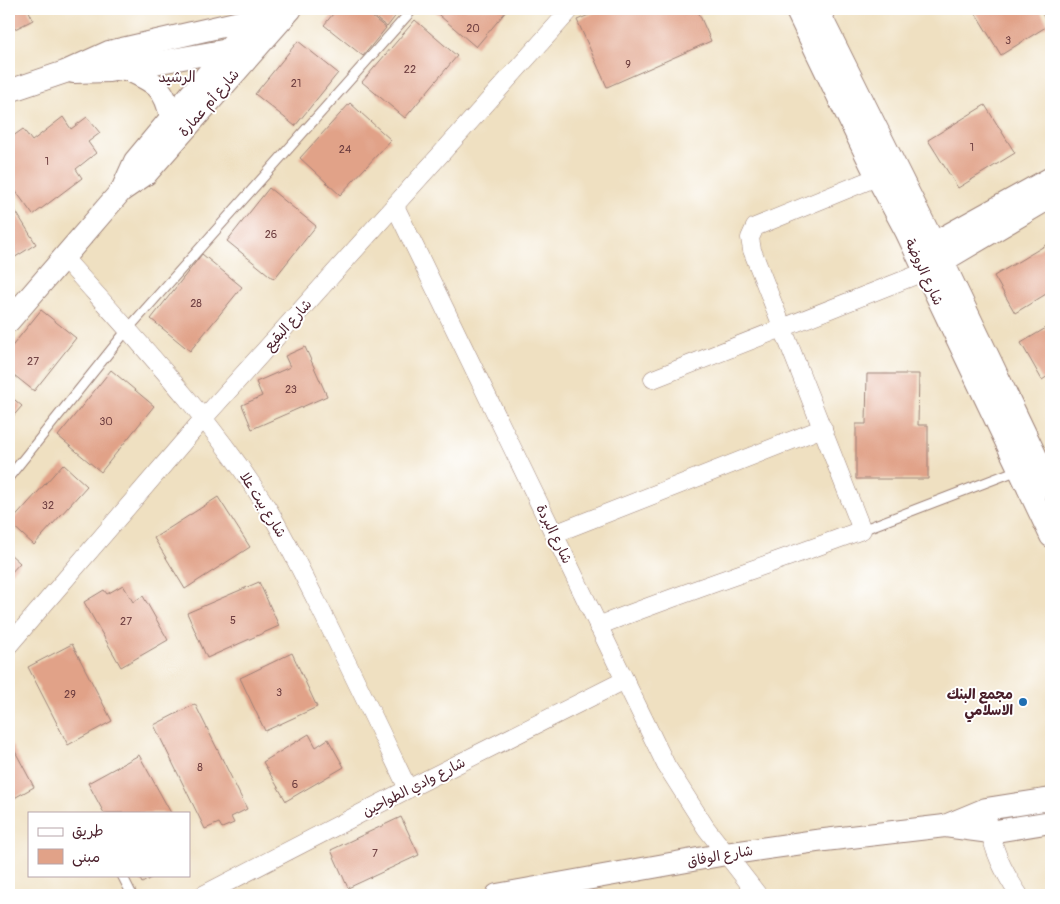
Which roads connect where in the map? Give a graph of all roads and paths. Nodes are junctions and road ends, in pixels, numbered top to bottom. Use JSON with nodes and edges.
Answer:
{"nodes":[{"id":1,"x":413,"y":9,"type":"edge"},
{"id":2,"x":571,"y":9,"type":"edge"},
{"id":3,"x":796,"y":9,"type":"edge"},
{"id":4,"x":817,"y":9,"type":"edge"},
{"id":5,"x":288,"y":12,"type":"edge"},
{"id":6,"x":257,"y":14,"type":"edge"},
{"id":7,"x":258,"y":46,"type":"junction"},
{"id":8,"x":229,"y":49,"type":"junction"},
{"id":9,"x":124,"y":68,"type":"junction"},
{"id":10,"x":65,"y":72,"type":"junction"},
{"id":11,"x":9,"y":91,"type":"edge"},
{"id":12,"x":171,"y":118,"type":"junction"},
{"id":13,"x":877,"y":177,"type":"junction"},
{"id":14,"x":1051,"y":178,"type":"edge"},
{"id":15,"x":121,"y":191,"type":"junction"},
{"id":16,"x":1051,"y":197,"type":"edge"},
{"id":17,"x":395,"y":206,"type":"junction"},
{"id":18,"x":929,"y":257,"type":"junction"},
{"id":19,"x":63,"y":258,"type":"junction"},
{"id":20,"x":9,"y":321,"type":"edge"},
{"id":21,"x":782,"y":327,"type":"junction"},
{"id":22,"x":127,"y":330,"type":"junction"},
{"id":23,"x":653,"y":379,"type":"dead end"},
{"id":24,"x":203,"y":419,"type":"junction"},
{"id":25,"x":823,"y":428,"type":"junction"},
{"id":26,"x":1018,"y":470,"type":"junction"},
{"id":27,"x":9,"y":477,"type":"edge"},
{"id":28,"x":1051,"y":486,"type":"edge"},
{"id":29,"x":862,"y":530,"type":"junction"},
{"id":30,"x":554,"y":534,"type":"junction"},
{"id":31,"x":1051,"y":536,"type":"edge"},
{"id":32,"x":598,"y":626,"type":"junction"},
{"id":33,"x":9,"y":645,"type":"edge"},
{"id":34,"x":625,"y":680,"type":"junction"},
{"id":35,"x":408,"y":789,"type":"junction"},
{"id":36,"x":1051,"y":800,"type":"edge"},
{"id":37,"x":986,"y":808,"type":"junction"},
{"id":38,"x":1051,"y":822,"type":"edge"},
{"id":39,"x":945,"y":826,"type":"junction"},
{"id":40,"x":990,"y":832,"type":"junction"},
{"id":41,"x":726,"y":854,"type":"junction"},
{"id":42,"x":122,"y":876,"type":"edge"},
{"id":43,"x":132,"y":895,"type":"edge"},
{"id":44,"x":203,"y":895,"type":"edge"},
{"id":45,"x":497,"y":895,"type":"edge"},
{"id":46,"x":758,"y":895,"type":"edge"},
{"id":47,"x":1019,"y":895,"type":"edge"}],
"edges":[{"from":1,"to":22,"type":"lane"},
{"from":2,"to":17,"type":"street","name":"شارع البقيع"},
{"from":3,"to":13,"type":"street","name":"شارع الروضة"},
{"from":4,"to":18,"type":"street","name":"شارع الروضة"},
{"from":5,"to":6,"type":"street"},
{"from":5,"to":7,"type":"street","name":"شارع أم عمارة"},
{"from":6,"to":8,"type":"street","name":"شارع أم عمارة"},
{"from":6,"to":10,"type":"street"},
{"from":7,"to":8,"type":"street"},
{"from":7,"to":15,"type":"street","name":"شارع أم عمارة"},
{"from":8,"to":9,"type":"street"},
{"from":8,"to":12,"type":"street","name":"شارع أم عمارة"},
{"from":9,"to":10,"type":"street"},
{"from":9,"to":12,"type":"street"},
{"from":10,"to":11,"type":"street"},
{"from":12,"to":15,"type":"street","name":"شارع أم عمارة"},
{"from":13,"to":18,"type":"street","name":"شارع الروضة"},
{"from":13,"to":21,"type":"street"},
{"from":14,"to":18,"type":"street"},
{"from":15,"to":19,"type":"street","name":"شارع أم عمارة"},
{"from":16,"to":18,"type":"street"},
{"from":17,"to":24,"type":"street","name":"شارع البقيع"},
{"from":17,"to":30,"type":"street","name":"شارع البردة"},
{"from":18,"to":21,"type":"street"},
{"from":18,"to":26,"type":"street","name":"شارع الروضة"},
{"from":18,"to":28,"type":"street","name":"شارع الروضة"},
{"from":19,"to":20,"type":"street","name":"شارع أم عمارة"},
{"from":19,"to":22,"type":"street","name":"شارع بيت علا"},
{"from":21,"to":23,"type":"street"},
{"from":21,"to":25,"type":"street"},
{"from":22,"to":24,"type":"street","name":"شارع بيت علا"},
{"from":22,"to":27,"type":"lane"},
{"from":24,"to":33,"type":"street","name":"شارع البقيع"},
{"from":24,"to":35,"type":"street","name":"شارع بيت علا"},
{"from":25,"to":29,"type":"street"},
{"from":25,"to":30,"type":"street"},
{"from":26,"to":29,"type":"lane"},
{"from":26,"to":31,"type":"street","name":"شارع الروضة"},
{"from":29,"to":32,"type":"street"},
{"from":30,"to":32,"type":"street","name":"شارع البردة"},
{"from":32,"to":34,"type":"street","name":"شارع البردة"},
{"from":34,"to":35,"type":"street","name":"شارع وادي الطواحين"},
{"from":34,"to":41,"type":"street","name":"شارع البردة"},
{"from":35,"to":44,"type":"street","name":"شارع وادي الطواحين"},
{"from":36,"to":37,"type":"street","name":"شارع الوفاق"},
{"from":37,"to":39,"type":"street","name":"شارع الوفاق"},
{"from":37,"to":40,"type":"street"},
{"from":38,"to":40,"type":"street","name":"شارع الوفاق"},
{"from":39,"to":40,"type":"street","name":"شارع الوفاق"},
{"from":39,"to":41,"type":"street","name":"شارع الوفاق"},
{"from":40,"to":47,"type":"street"},
{"from":41,"to":45,"type":"street","name":"شارع الوفاق"},
{"from":41,"to":46,"type":"street","name":"شارع البردة"},
{"from":42,"to":43,"type":"lane"}]}
